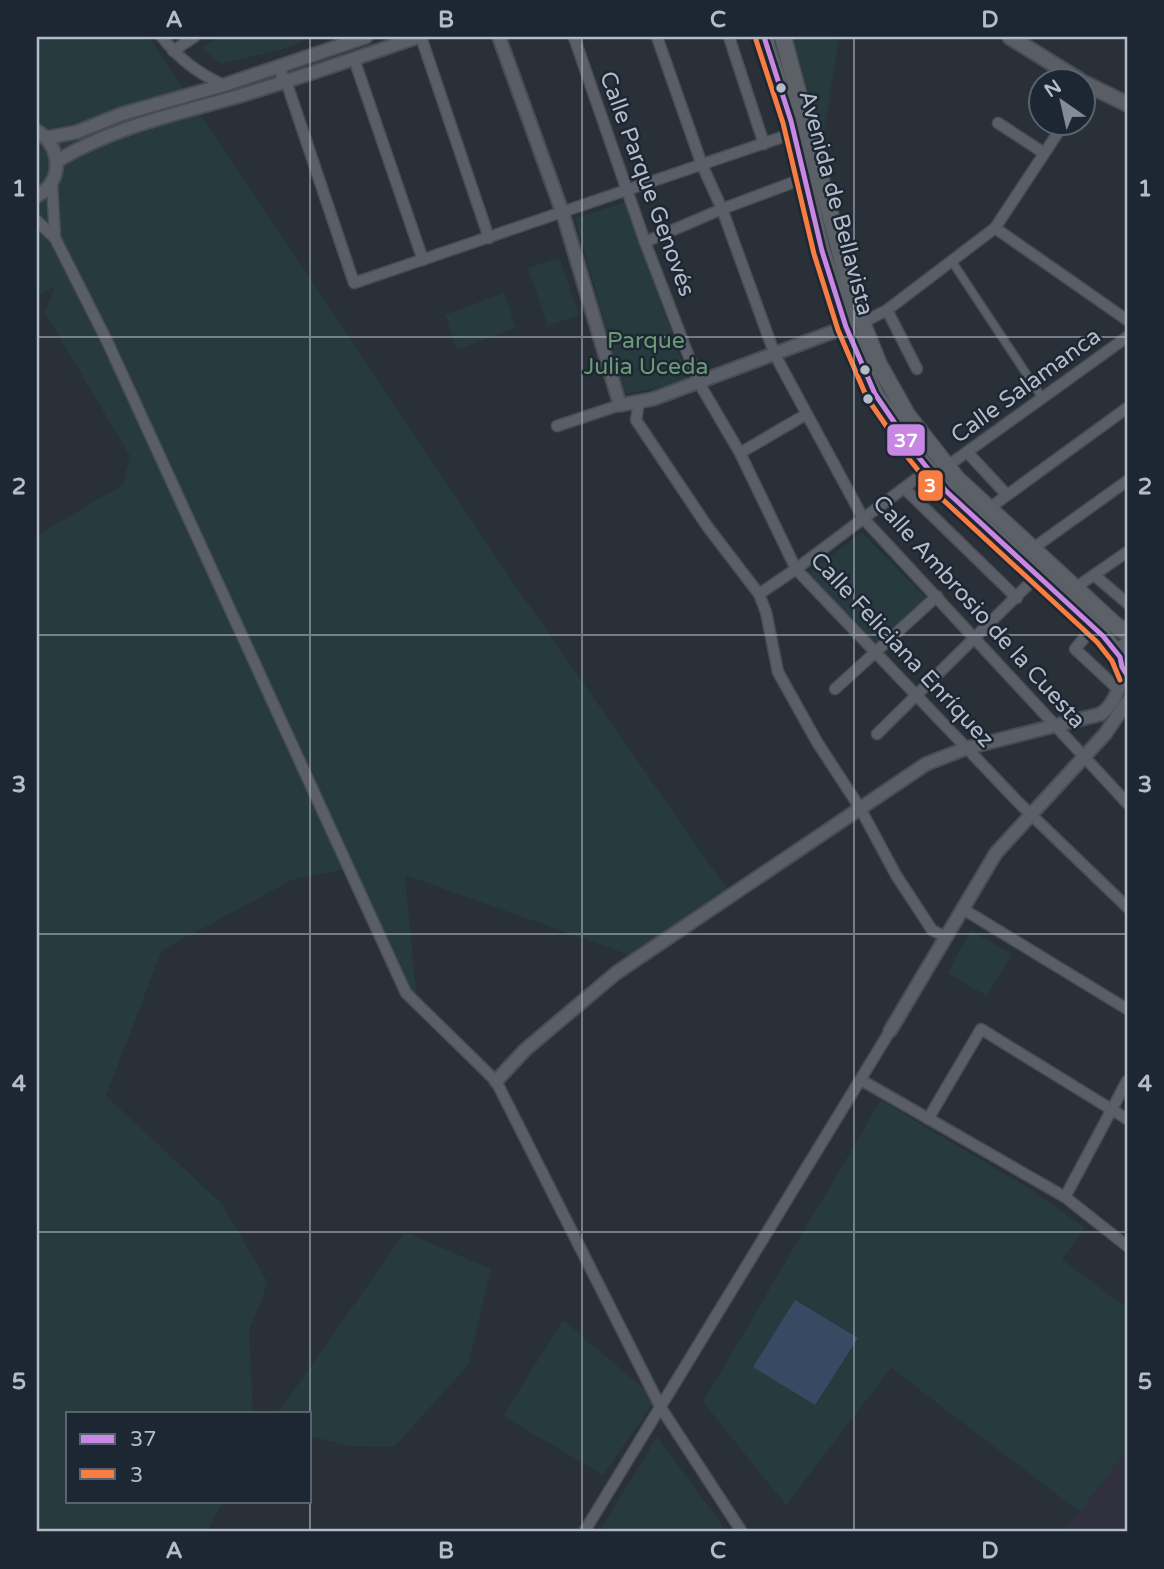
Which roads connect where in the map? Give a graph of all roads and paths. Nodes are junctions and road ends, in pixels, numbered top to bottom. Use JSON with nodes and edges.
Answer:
{"nodes":[{"id":1,"x":162,"y":37,"type":"edge"},
{"id":2,"x":194,"y":37,"type":"edge"},
{"id":3,"x":366,"y":37,"type":"edge"},
{"id":4,"x":420,"y":37,"type":"edge"},
{"id":5,"x":499,"y":37,"type":"edge"},
{"id":6,"x":575,"y":37,"type":"edge"},
{"id":7,"x":657,"y":37,"type":"edge"},
{"id":8,"x":729,"y":37,"type":"edge"},
{"id":9,"x":764,"y":37,"type":"edge"},
{"id":10,"x":783,"y":37,"type":"edge"},
{"id":11,"x":1010,"y":37,"type":"edge"},
{"id":12,"x":173,"y":51,"type":"junction"},
{"id":13,"x":354,"y":59,"type":"junction"},
{"id":14,"x":287,"y":64,"type":"junction"},
{"id":15,"x":1054,"y":66,"type":"edge"},
{"id":16,"x":286,"y":81,"type":"junction"},
{"id":17,"x":224,"y":85,"type":"junction"},
{"id":18,"x":1098,"y":92,"type":"edge"},
{"id":19,"x":1127,"y":104,"type":"edge"},
{"id":20,"x":998,"y":123,"type":"dead end"},
{"id":21,"x":794,"y":133,"type":"junction"},
{"id":22,"x":41,"y":134,"type":"edge"},
{"id":23,"x":1056,"y":136,"type":"edge"},
{"id":24,"x":764,"y":144,"type":"junction"},
{"id":25,"x":1044,"y":153,"type":"junction"},
{"id":26,"x":57,"y":161,"type":"junction"},
{"id":27,"x":702,"y":165,"type":"junction"},
{"id":28,"x":805,"y":178,"type":"junction"},
{"id":29,"x":51,"y":184,"type":"junction"},
{"id":30,"x":629,"y":191,"type":"junction"},
{"id":31,"x":37,"y":196,"type":"edge"},
{"id":32,"x":722,"y":209,"type":"junction"},
{"id":33,"x":563,"y":214,"type":"junction"},
{"id":34,"x":37,"y":221,"type":"edge"},
{"id":35,"x":995,"y":228,"type":"junction"},
{"id":36,"x":55,"y":238,"type":"junction"},
{"id":37,"x":489,"y":238,"type":"junction"},
{"id":38,"x":645,"y":242,"type":"junction"},
{"id":39,"x":423,"y":260,"type":"junction"},
{"id":40,"x":951,"y":260,"type":"junction"},
{"id":41,"x":887,"y":310,"type":"junction"},
{"id":42,"x":1127,"y":320,"type":"edge"},
{"id":43,"x":854,"y":325,"type":"junction"},
{"id":44,"x":1127,"y":337,"type":"edge"},
{"id":45,"x":775,"y":355,"type":"junction"},
{"id":46,"x":917,"y":369,"type":"dead end"},
{"id":47,"x":699,"y":383,"type":"junction"},
{"id":48,"x":1042,"y":399,"type":"junction"},
{"id":49,"x":639,"y":402,"type":"junction"},
{"id":50,"x":620,"y":405,"type":"junction"},
{"id":51,"x":1127,"y":408,"type":"edge"},
{"id":52,"x":805,"y":415,"type":"junction"},
{"id":53,"x":557,"y":426,"type":"dead end"},
{"id":54,"x":967,"y":452,"type":"junction"},
{"id":55,"x":740,"y":453,"type":"junction"},
{"id":56,"x":946,"y":467,"type":"junction"},
{"id":57,"x":928,"y":470,"type":"junction"},
{"id":58,"x":1127,"y":481,"type":"edge"},
{"id":59,"x":904,"y":488,"type":"junction"},
{"id":60,"x":1007,"y":495,"type":"junction"},
{"id":61,"x":988,"y":509,"type":"junction"},
{"id":62,"x":863,"y":518,"type":"junction"},
{"id":63,"x":1032,"y":549,"type":"junction"},
{"id":64,"x":1127,"y":552,"type":"edge"},
{"id":65,"x":796,"y":569,"type":"junction"},
{"id":66,"x":1094,"y":575,"type":"junction"},
{"id":67,"x":1037,"y":576,"type":"junction"},
{"id":68,"x":1076,"y":588,"type":"junction"},
{"id":69,"x":759,"y":594,"type":"junction"},
{"id":70,"x":937,"y":596,"type":"junction"},
{"id":71,"x":1017,"y":598,"type":"junction"},
{"id":72,"x":1127,"y":603,"type":"edge"},
{"id":73,"x":1127,"y":633,"type":"edge"},
{"id":74,"x":1085,"y":637,"type":"dead end"},
{"id":75,"x":976,"y":638,"type":"junction"},
{"id":76,"x":874,"y":653,"type":"junction"},
{"id":77,"x":1124,"y":660,"type":"edge"},
{"id":78,"x":835,"y":689,"type":"dead end"},
{"id":79,"x":1119,"y":691,"type":"junction"},
{"id":80,"x":916,"y":695,"type":"junction"},
{"id":81,"x":1127,"y":702,"type":"edge"},
{"id":82,"x":1055,"y":724,"type":"junction"},
{"id":83,"x":877,"y":734,"type":"dead end"},
{"id":84,"x":967,"y":748,"type":"junction"},
{"id":85,"x":1085,"y":754,"type":"junction"},
{"id":86,"x":1127,"y":803,"type":"edge"},
{"id":87,"x":860,"y":808,"type":"junction"},
{"id":88,"x":1031,"y":815,"type":"junction"},
{"id":89,"x":1127,"y":907,"type":"edge"},
{"id":90,"x":963,"y":909,"type":"junction"},
{"id":91,"x":946,"y":937,"type":"junction"},
{"id":92,"x":1127,"y":1009,"type":"edge"},
{"id":93,"x":890,"y":1031,"type":"joint"},
{"id":94,"x":861,"y":1080,"type":"junction"},
{"id":95,"x":496,"y":1081,"type":"junction"},
{"id":96,"x":1127,"y":1081,"type":"edge"},
{"id":97,"x":1111,"y":1109,"type":"junction"},
{"id":98,"x":928,"y":1119,"type":"junction"},
{"id":99,"x":1127,"y":1119,"type":"edge"},
{"id":100,"x":1065,"y":1197,"type":"junction"},
{"id":101,"x":1127,"y":1246,"type":"edge"},
{"id":102,"x":661,"y":1408,"type":"junction"},
{"id":103,"x":584,"y":1532,"type":"edge"},
{"id":104,"x":742,"y":1532,"type":"edge"}],
"edges":[{"from":1,"to":12,"type":"street"},
{"from":2,"to":12,"type":"street"},
{"from":3,"to":14,"type":"street"},
{"from":4,"to":13,"type":"street"},
{"from":4,"to":37,"type":"street"},
{"from":5,"to":33,"type":"street"},
{"from":6,"to":30,"type":"street","name":"Calle Parque Genovés"},
{"from":7,"to":27,"type":"street","name":"Calle Ambrosio de la Cuesta"},
{"from":8,"to":24,"type":"street"},
{"from":9,"to":21,"type":"main road","name":"Avenida de Bellavista"},
{"from":10,"to":43,"type":"main road","name":"Avenida de Bellavista"},
{"from":11,"to":15,"type":"main road"},
{"from":12,"to":17,"type":"street"},
{"from":13,"to":16,"type":"street"},
{"from":13,"to":39,"type":"street"},
{"from":14,"to":16,"type":"street"},
{"from":14,"to":17,"type":"street"},
{"from":16,"to":26,"type":"street"},
{"from":16,"to":39,"type":"street"},
{"from":17,"to":22,"type":"street"},
{"from":18,"to":19,"type":"main road"},
{"from":20,"to":25,"type":"street"},
{"from":21,"to":24,"type":"street"},
{"from":21,"to":28,"type":"main road","name":"Avenida de Bellavista"},
{"from":22,"to":26,"type":"street"},
{"from":23,"to":25,"type":"street"},
{"from":24,"to":27,"type":"street"},
{"from":25,"to":35,"type":"street"},
{"from":26,"to":29,"type":"street"},
{"from":27,"to":30,"type":"street"},
{"from":27,"to":32,"type":"street","name":"Calle Ambrosio de la Cuesta"},
{"from":28,"to":32,"type":"street"},
{"from":28,"to":43,"type":"main road","name":"Avenida de Bellavista"},
{"from":29,"to":31,"type":"street"},
{"from":29,"to":36,"type":"street"},
{"from":30,"to":33,"type":"street"},
{"from":30,"to":38,"type":"street","name":"Calle Parque Genovés"},
{"from":32,"to":38,"type":"street"},
{"from":32,"to":45,"type":"street","name":"Calle Ambrosio de la Cuesta"},
{"from":33,"to":37,"type":"street"},
{"from":33,"to":50,"type":"street"},
{"from":34,"to":36,"type":"street"},
{"from":35,"to":40,"type":"street"},
{"from":35,"to":42,"type":"street"},
{"from":36,"to":95,"type":"street"},
{"from":37,"to":39,"type":"street"},
{"from":38,"to":47,"type":"street","name":"Calle Parque Genovés"},
{"from":40,"to":41,"type":"street"},
{"from":40,"to":48,"type":"street"},
{"from":41,"to":43,"type":"street"},
{"from":41,"to":46,"type":"street"},
{"from":43,"to":45,"type":"street"},
{"from":43,"to":56,"type":"main road","name":"Avenida de Bellavista"},
{"from":43,"to":57,"type":"main road","name":"Avenida de Bellavista"},
{"from":44,"to":48,"type":"street","name":"Calle Salamanca"},
{"from":45,"to":47,"type":"street"},
{"from":45,"to":52,"type":"street","name":"Calle Ambrosio de la Cuesta"},
{"from":47,"to":49,"type":"street"},
{"from":47,"to":55,"type":"street","name":"Calle Feliciana Enríquez"},
{"from":48,"to":54,"type":"street","name":"Calle Salamanca"},
{"from":49,"to":50,"type":"street"},
{"from":49,"to":69,"type":"street"},
{"from":50,"to":53,"type":"street"},
{"from":51,"to":60,"type":"street"},
{"from":52,"to":55,"type":"street"},
{"from":52,"to":62,"type":"street","name":"Calle Ambrosio de la Cuesta"},
{"from":54,"to":56,"type":"street","name":"Calle Salamanca"},
{"from":54,"to":60,"type":"street"},
{"from":55,"to":65,"type":"street","name":"Calle Feliciana Enríquez"},
{"from":56,"to":61,"type":"main road","name":"Avenida de Bellavista"},
{"from":57,"to":59,"type":"street"},
{"from":57,"to":67,"type":"main road","name":"Avenida de Bellavista"},
{"from":58,"to":63,"type":"street"},
{"from":59,"to":62,"type":"street"},
{"from":59,"to":71,"type":"street"},
{"from":60,"to":61,"type":"street"},
{"from":61,"to":63,"type":"main road","name":"Avenida de Bellavista"},
{"from":62,"to":65,"type":"street"},
{"from":62,"to":70,"type":"street","name":"Calle Ambrosio de la Cuesta"},
{"from":63,"to":68,"type":"main road","name":"Avenida de Bellavista"},
{"from":64,"to":66,"type":"street"},
{"from":65,"to":69,"type":"street"},
{"from":65,"to":76,"type":"street","name":"Calle Feliciana Enríquez"},
{"from":66,"to":68,"type":"street"},
{"from":66,"to":72,"type":"street"},
{"from":67,"to":71,"type":"street"},
{"from":67,"to":77,"type":"main road","name":"Avenida de Bellavista"},
{"from":68,"to":73,"type":"main road","name":"Avenida de Bellavista"},
{"from":69,"to":87,"type":"street"},
{"from":70,"to":75,"type":"street","name":"Calle Ambrosio de la Cuesta"},
{"from":70,"to":76,"type":"street"},
{"from":71,"to":75,"type":"street"},
{"from":74,"to":79,"type":"street"},
{"from":75,"to":80,"type":"street"},
{"from":75,"to":82,"type":"street","name":"Calle Ambrosio de la Cuesta"},
{"from":76,"to":78,"type":"street"},
{"from":76,"to":80,"type":"street","name":"Calle Feliciana Enríquez"},
{"from":77,"to":79,"type":"street"},
{"from":79,"to":82,"type":"street"},
{"from":80,"to":83,"type":"street"},
{"from":80,"to":84,"type":"street","name":"Calle Feliciana Enríquez"},
{"from":81,"to":85,"type":"street"},
{"from":82,"to":84,"type":"street"},
{"from":82,"to":85,"type":"street","name":"Calle Ambrosio de la Cuesta"},
{"from":84,"to":87,"type":"street"},
{"from":84,"to":88,"type":"street","name":"Calle Feliciana Enríquez"},
{"from":85,"to":85,"type":"street"},
{"from":85,"to":86,"type":"street","name":"Calle Ambrosio de la Cuesta"},
{"from":85,"to":88,"type":"street"},
{"from":87,"to":91,"type":"street"},
{"from":87,"to":95,"type":"street"},
{"from":88,"to":89,"type":"street","name":"Calle Feliciana Enríquez"},
{"from":88,"to":90,"type":"street"},
{"from":90,"to":91,"type":"street"},
{"from":90,"to":92,"type":"street"},
{"from":91,"to":93,"type":"street"},
{"from":93,"to":94,"type":"street"},
{"from":94,"to":98,"type":"street"},
{"from":94,"to":102,"type":"street"},
{"from":95,"to":102,"type":"street"},
{"from":96,"to":97,"type":"street"},
{"from":97,"to":98,"type":"street"},
{"from":97,"to":99,"type":"street"},
{"from":97,"to":100,"type":"street"},
{"from":98,"to":100,"type":"street"},
{"from":100,"to":101,"type":"street"},
{"from":102,"to":103,"type":"street"},
{"from":102,"to":104,"type":"street"}]}
